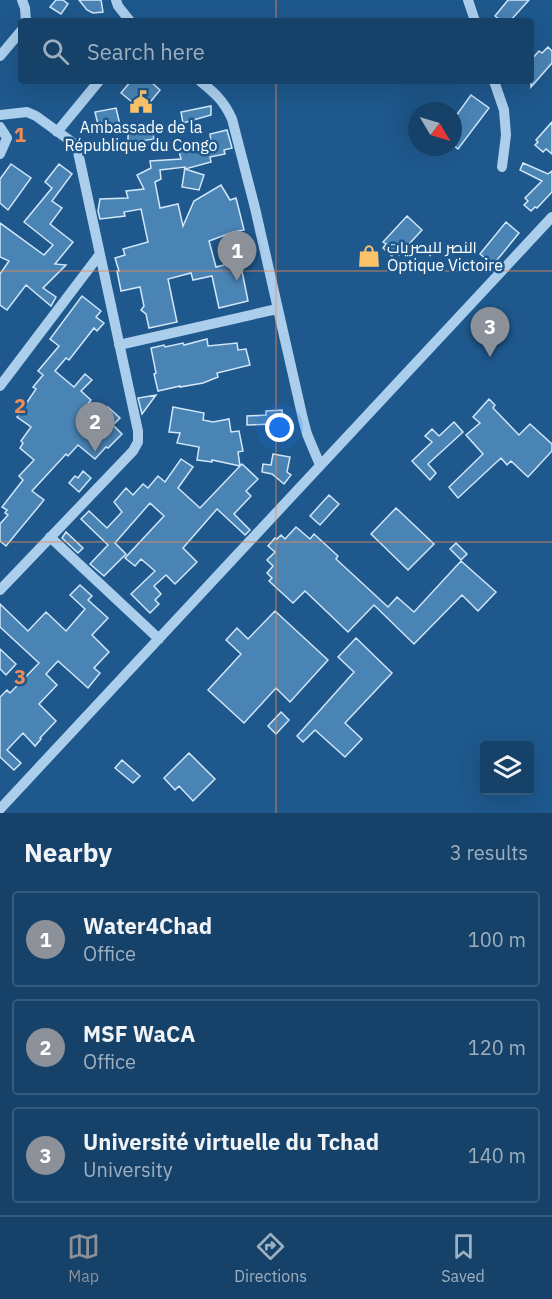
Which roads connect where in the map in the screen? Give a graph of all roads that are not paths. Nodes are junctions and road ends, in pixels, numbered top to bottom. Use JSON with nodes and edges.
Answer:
{"nodes":[{"id":1,"x":22,"y":0,"type":"edge"},
{"id":2,"x":116,"y":0,"type":"edge"},
{"id":3,"x":468,"y":0,"type":"edge"},
{"id":4,"x":26,"y":18,"type":"edge"},
{"id":5,"x":128,"y":18,"type":"edge"},
{"id":6,"x":474,"y":18,"type":"edge"},
{"id":7,"x":18,"y":35,"type":"edge"},
{"id":8,"x":0,"y":56,"type":"edge"},
{"id":9,"x":97,"y":84,"type":"edge"},
{"id":10,"x":204,"y":84,"type":"edge"},
{"id":11,"x":495,"y":84,"type":"edge"},
{"id":12,"x":0,"y":115,"type":"edge"},
{"id":13,"x":0,"y":127,"type":"edge"},
{"id":14,"x":57,"y":132,"type":"junction"},
{"id":15,"x":0,"y":154,"type":"edge"},
{"id":16,"x":502,"y":167,"type":"dead end"},
{"id":17,"x":552,"y":218,"type":"edge"},
{"id":18,"x":99,"y":254,"type":"junction"},
{"id":19,"x":277,"y":309,"type":"junction"},
{"id":20,"x":119,"y":345,"type":"junction"},
{"id":21,"x":0,"y":386,"type":"edge"},
{"id":22,"x":320,"y":465,"type":"junction"},
{"id":23,"x":50,"y":537,"type":"junction"},
{"id":24,"x":0,"y":590,"type":"edge"},
{"id":25,"x":159,"y":639,"type":"junction"},
{"id":26,"x":0,"y":809,"type":"edge"}],
"edges":[{"from":1,"to":4,"type":"street"},
{"from":2,"to":5,"type":"street"},
{"from":3,"to":6,"type":"street"},
{"from":7,"to":8,"type":"street"},
{"from":9,"to":14,"type":"street"},
{"from":10,"to":19,"type":"street"},
{"from":11,"to":16,"type":"street"},
{"from":12,"to":14,"type":"street"},
{"from":13,"to":15,"type":"street"},
{"from":14,"to":18,"type":"street"},
{"from":17,"to":22,"type":"street"},
{"from":18,"to":20,"type":"street"},
{"from":18,"to":21,"type":"street"},
{"from":19,"to":20,"type":"street"},
{"from":19,"to":22,"type":"street"},
{"from":20,"to":23,"type":"street"},
{"from":22,"to":25,"type":"street"},
{"from":23,"to":24,"type":"street"},
{"from":23,"to":25,"type":"street"},
{"from":25,"to":26,"type":"street"}]}
